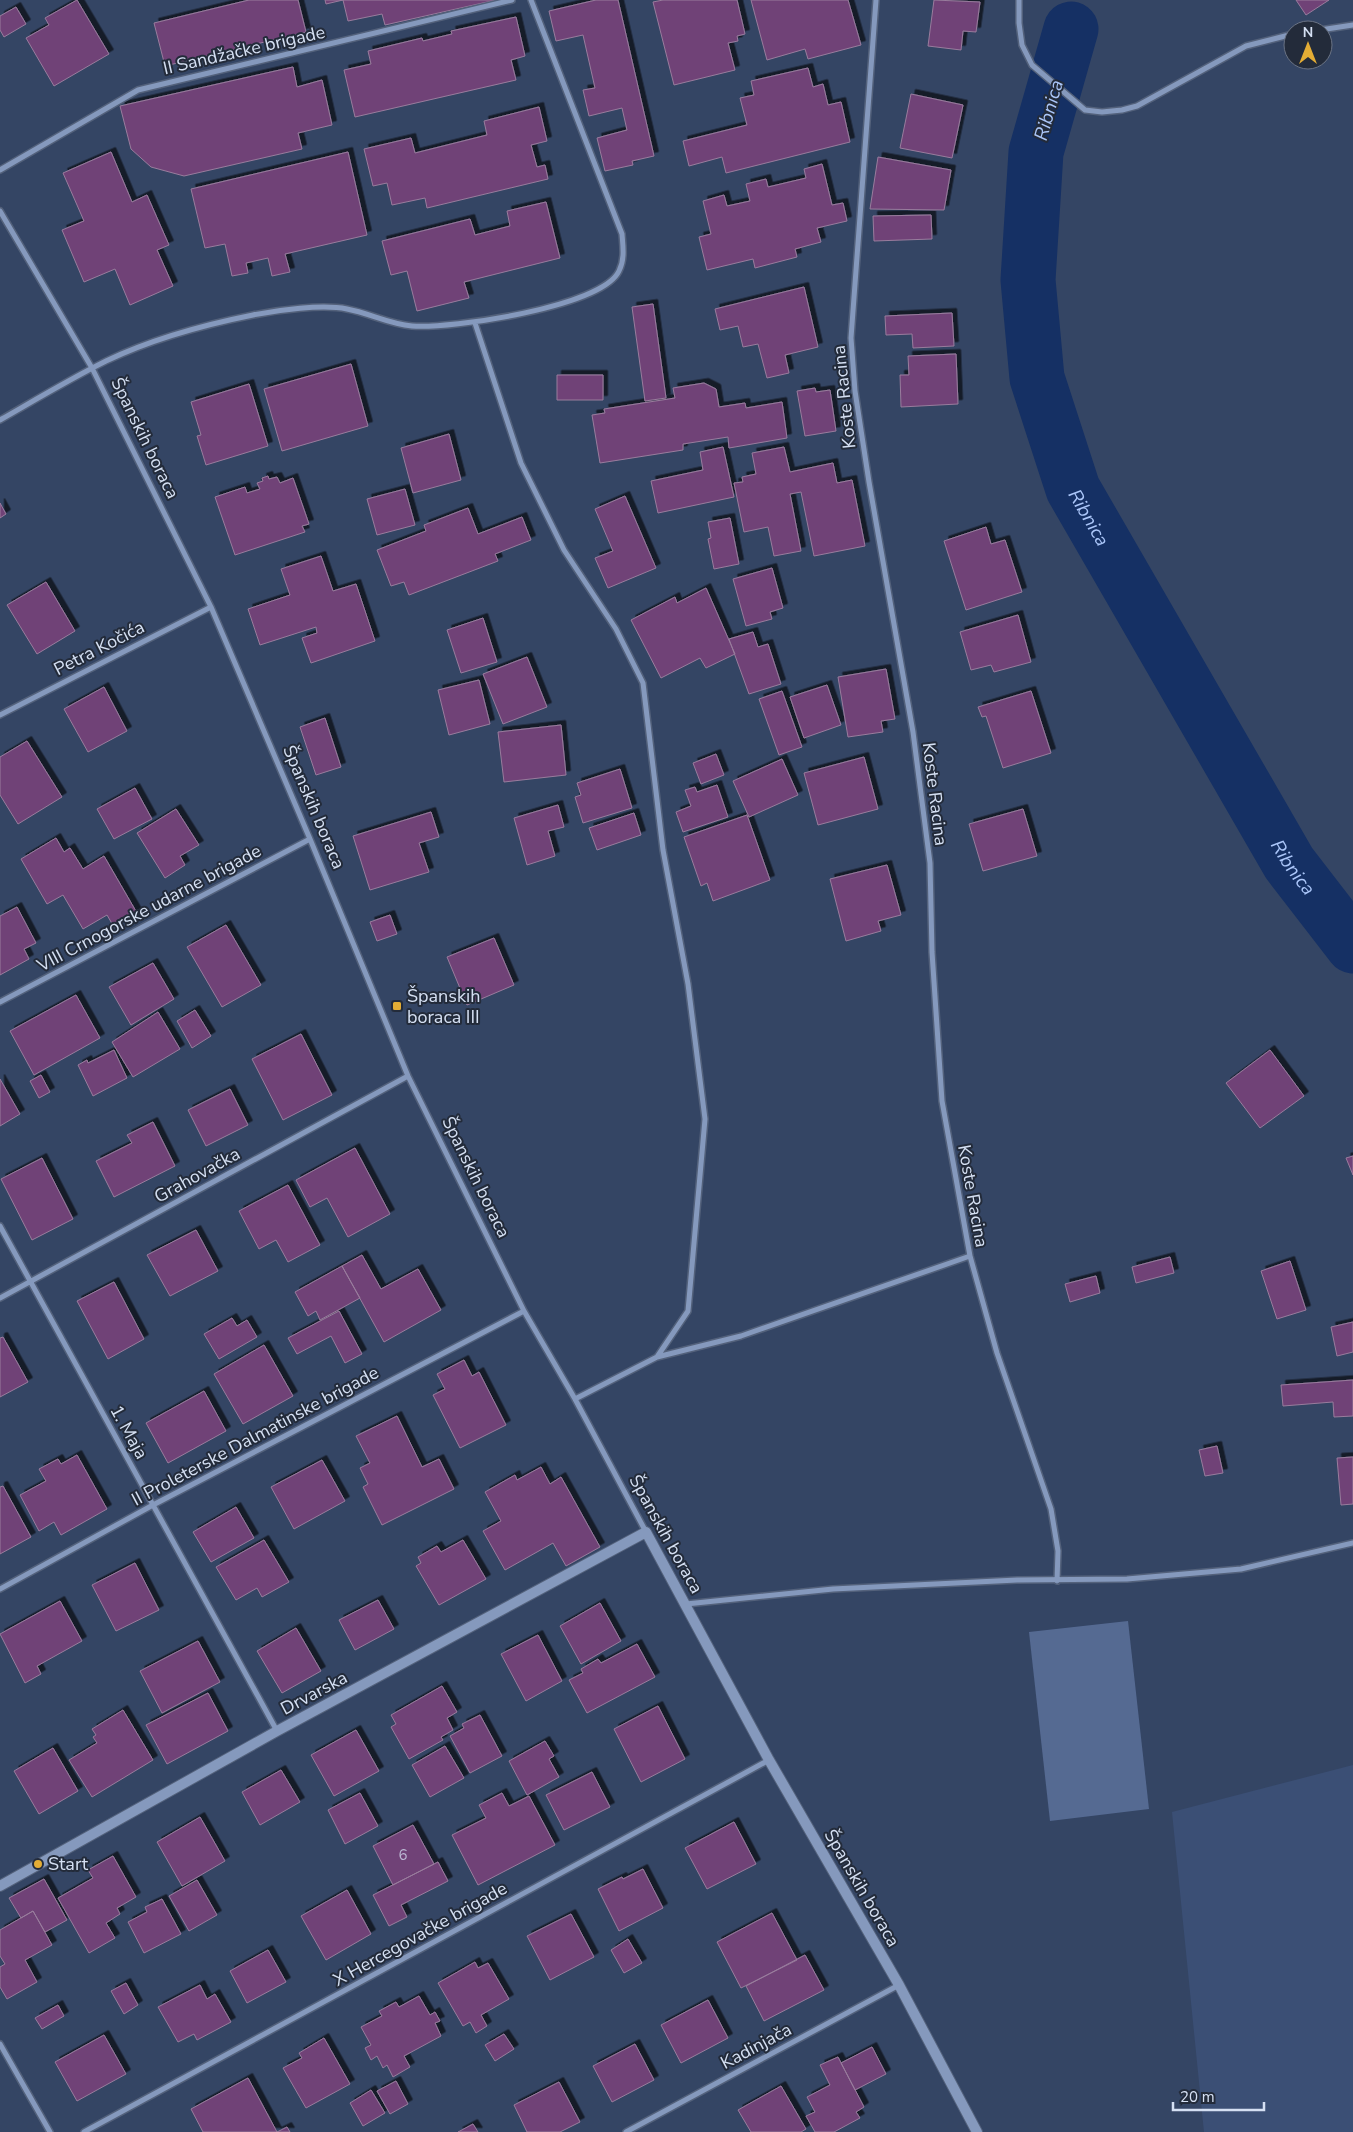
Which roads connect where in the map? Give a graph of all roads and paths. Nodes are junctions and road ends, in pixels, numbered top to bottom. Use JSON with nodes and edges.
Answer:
{"nodes":[{"id":1,"x":512,"y":0,"type":"edge"},
{"id":2,"x":531,"y":0,"type":"edge"},
{"id":3,"x":876,"y":0,"type":"edge"},
{"id":4,"x":1019,"y":0,"type":"edge"},
{"id":5,"x":1353,"y":25,"type":"edge"},
{"id":6,"x":1333,"y":28,"type":"edge"},
{"id":7,"x":1283,"y":37,"type":"edge"},
{"id":8,"x":0,"y":170,"type":"edge"},
{"id":9,"x":0,"y":211,"type":"edge"},
{"id":10,"x":475,"y":323,"type":"junction"},
{"id":11,"x":92,"y":368,"type":"junction"},
{"id":12,"x":0,"y":420,"type":"edge"},
{"id":13,"x":211,"y":607,"type":"junction"},
{"id":14,"x":0,"y":715,"type":"edge"},
{"id":15,"x":310,"y":839,"type":"junction"},
{"id":16,"x":0,"y":1002,"type":"edge"},
{"id":17,"x":408,"y":1076,"type":"junction"},
{"id":18,"x":0,"y":1226,"type":"edge"},
{"id":19,"x":970,"y":1256,"type":"junction"},
{"id":20,"x":30,"y":1281,"type":"junction"},
{"id":21,"x":0,"y":1298,"type":"edge"},
{"id":22,"x":524,"y":1311,"type":"junction"},
{"id":23,"x":657,"y":1357,"type":"junction"},
{"id":24,"x":575,"y":1400,"type":"junction"},
{"id":25,"x":153,"y":1504,"type":"junction"},
{"id":26,"x":646,"y":1532,"type":"junction"},
{"id":27,"x":1353,"y":1543,"type":"edge"},
{"id":28,"x":1057,"y":1581,"type":"junction"},
{"id":29,"x":0,"y":1589,"type":"edge"},
{"id":30,"x":686,"y":1604,"type":"junction"},
{"id":31,"x":277,"y":1731,"type":"junction"},
{"id":32,"x":769,"y":1760,"type":"junction"},
{"id":33,"x":0,"y":1886,"type":"edge"},
{"id":34,"x":899,"y":1985,"type":"junction"},
{"id":35,"x":0,"y":2044,"type":"edge"},
{"id":36,"x":50,"y":2132,"type":"edge"},
{"id":37,"x":84,"y":2132,"type":"edge"},
{"id":38,"x":626,"y":2132,"type":"edge"},
{"id":39,"x":977,"y":2132,"type":"edge"}],
"edges":[{"from":1,"to":8,"type":"street","name":"II Sandžačke brigade"},
{"from":2,"to":10,"type":"street"},
{"from":3,"to":19,"type":"street","name":"Koste Racina"},
{"from":4,"to":7,"type":"street"},
{"from":5,"to":6,"type":"street"},
{"from":9,"to":11,"type":"street","name":"Španskih boraca"},
{"from":10,"to":11,"type":"street"},
{"from":10,"to":23,"type":"street"},
{"from":11,"to":12,"type":"street"},
{"from":11,"to":13,"type":"street","name":"Španskih boraca"},
{"from":13,"to":14,"type":"street","name":"Petra Kočića"},
{"from":13,"to":15,"type":"street","name":"Španskih boraca"},
{"from":15,"to":16,"type":"street","name":"VIII Crnogorske udarne brigade"},
{"from":15,"to":17,"type":"street","name":"Španskih boraca"},
{"from":17,"to":20,"type":"street","name":"Grahovačka"},
{"from":17,"to":22,"type":"street","name":"Španskih boraca"},
{"from":18,"to":20,"type":"street","name":"1. Maja"},
{"from":19,"to":23,"type":"street"},
{"from":19,"to":28,"type":"street","name":"Koste Racina"},
{"from":20,"to":21,"type":"street","name":"Grahovačka"},
{"from":20,"to":25,"type":"street","name":"1. Maja"},
{"from":22,"to":24,"type":"street","name":"Španskih boraca"},
{"from":22,"to":25,"type":"street","name":"II Proleterske Dalmatinske brigade"},
{"from":23,"to":24,"type":"street"},
{"from":24,"to":26,"type":"street","name":"Španskih boraca"},
{"from":25,"to":29,"type":"street","name":"II Proleterske Dalmatinske brigade"},
{"from":25,"to":31,"type":"street","name":"1. Maja"},
{"from":26,"to":30,"type":"main road","name":"Španskih boraca"},
{"from":26,"to":31,"type":"main road","name":"Drvarska"},
{"from":27,"to":28,"type":"street"},
{"from":28,"to":30,"type":"street"},
{"from":30,"to":32,"type":"main road","name":"Španskih boraca"},
{"from":31,"to":33,"type":"main road","name":"Drvarska"},
{"from":32,"to":34,"type":"main road","name":"Španskih boraca"},
{"from":32,"to":37,"type":"street","name":"X Hercegovačke brigade"},
{"from":34,"to":38,"type":"street","name":"Kadinjača"},
{"from":34,"to":39,"type":"main road","name":"Španskih boraca"},
{"from":35,"to":36,"type":"street"}]}
